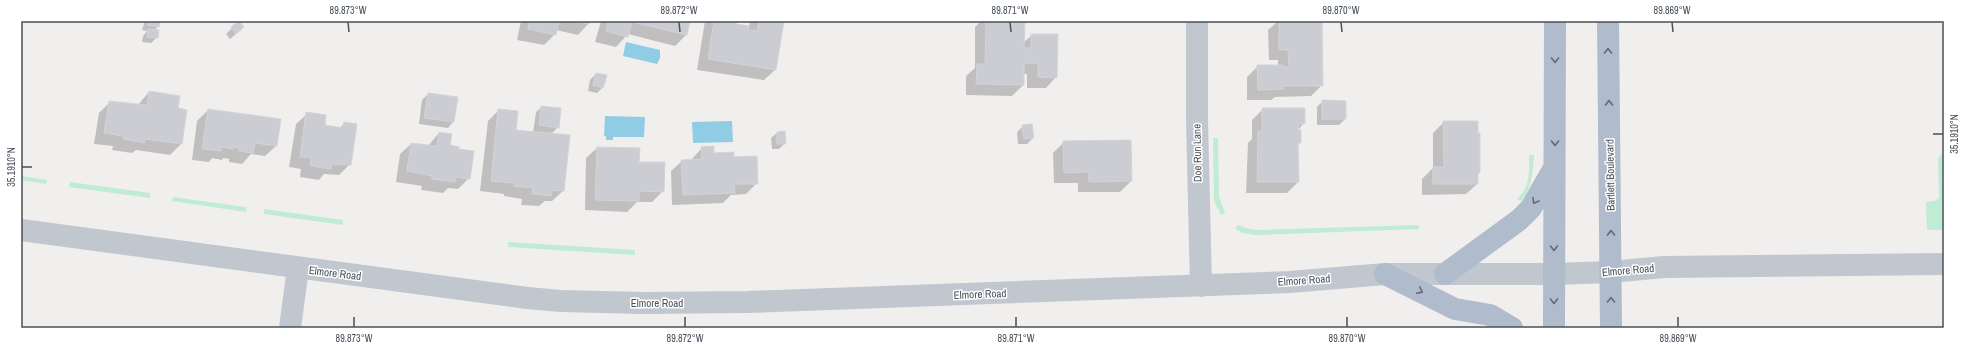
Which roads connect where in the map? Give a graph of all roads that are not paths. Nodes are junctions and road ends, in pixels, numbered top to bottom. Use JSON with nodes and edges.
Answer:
{"nodes":[{"id":1,"x":1197,"y":21,"type":"edge"},
{"id":2,"x":1555,"y":21,"type":"edge"},
{"id":3,"x":1608,"y":21,"type":"edge"},
{"id":4,"x":1555,"y":167,"type":"junction"},
{"id":5,"x":21,"y":230,"type":"edge"},
{"id":6,"x":1944,"y":264,"type":"edge"},
{"id":7,"x":298,"y":268,"type":"junction"},
{"id":8,"x":1611,"y":272,"type":"junction"},
{"id":9,"x":1384,"y":274,"type":"junction"},
{"id":10,"x":1445,"y":274,"type":"junction"},
{"id":11,"x":1554,"y":274,"type":"junction"},
{"id":12,"x":1201,"y":286,"type":"junction"},
{"id":13,"x":290,"y":328,"type":"edge"},
{"id":14,"x":1512,"y":328,"type":"edge"},
{"id":15,"x":1554,"y":328,"type":"edge"},
{"id":16,"x":1611,"y":328,"type":"edge"}],
"edges":[{"from":1,"to":12,"type":"street","name":"Doe Run Lane"},
{"from":2,"to":4,"type":"main road","one_way":true},
{"from":8,"to":3,"type":"main road","name":"Bartlett Boulevard","one_way":true},
{"from":4,"to":10,"type":"main road","one_way":true},
{"from":4,"to":11,"type":"main road","one_way":true},
{"from":5,"to":7,"type":"street","name":"Elmore Road"},
{"from":6,"to":8,"type":"street","name":"Elmore Road"},
{"from":7,"to":12,"type":"street","name":"Elmore Road"},
{"from":7,"to":13,"type":"street"},
{"from":8,"to":11,"type":"street","name":"Elmore Road"},
{"from":16,"to":8,"type":"main road","name":"Bartlett Boulevard","one_way":true},
{"from":9,"to":10,"type":"street","name":"Elmore Road"},
{"from":9,"to":12,"type":"street","name":"Elmore Road"},
{"from":9,"to":14,"type":"main road","one_way":true},
{"from":10,"to":11,"type":"street","name":"Elmore Road"},
{"from":11,"to":15,"type":"main road","one_way":true}]}
